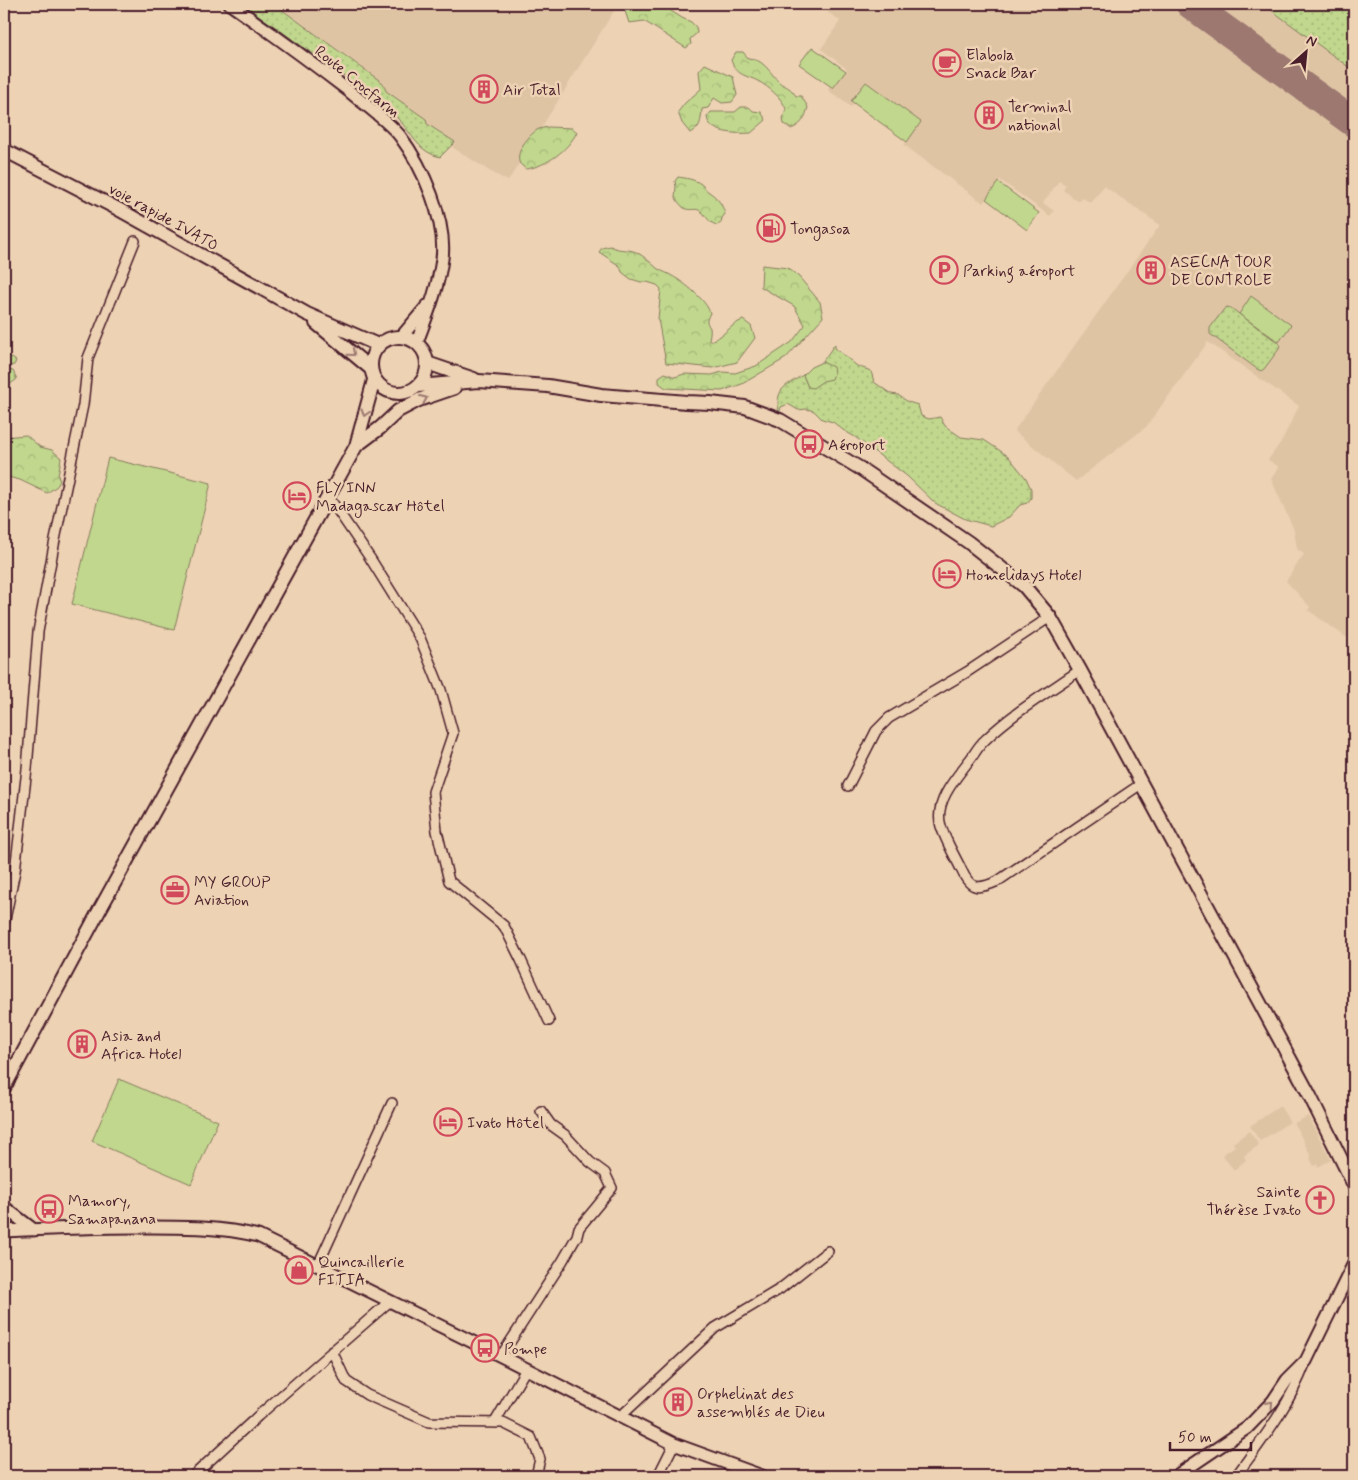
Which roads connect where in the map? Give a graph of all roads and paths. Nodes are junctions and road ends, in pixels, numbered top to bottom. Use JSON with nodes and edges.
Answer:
{"nodes":[{"id":1,"x":230,"y":4,"type":"edge"},
{"id":2,"x":4,"y":150,"type":"edge"},
{"id":3,"x":135,"y":241,"type":"dead end"},
{"id":4,"x":435,"y":297,"type":"junction"},
{"id":5,"x":307,"y":314,"type":"junction"},
{"id":6,"x":402,"y":336,"type":"junction"},
{"id":7,"x":417,"y":342,"type":"junction"},
{"id":8,"x":378,"y":345,"type":"junction"},
{"id":9,"x":427,"y":363,"type":"junction"},
{"id":10,"x":372,"y":374,"type":"junction"},
{"id":11,"x":478,"y":381,"type":"junction"},
{"id":12,"x":413,"y":389,"type":"junction"},
{"id":13,"x":356,"y":446,"type":"junction"},
{"id":14,"x":328,"y":496,"type":"junction"},
{"id":15,"x":1050,"y":617,"type":"junction"},
{"id":16,"x":1080,"y":670,"type":"junction"},
{"id":17,"x":1141,"y":784,"type":"junction"},
{"id":18,"x":848,"y":786,"type":"dead end"},
{"id":19,"x":4,"y":924,"type":"edge"},
{"id":20,"x":549,"y":1021,"type":"dead end"},
{"id":21,"x":4,"y":1088,"type":"edge"},
{"id":22,"x":392,"y":1103,"type":"dead end"},
{"id":23,"x":541,"y":1111,"type":"dead end"},
{"id":24,"x":1354,"y":1182,"type":"edge"},
{"id":25,"x":4,"y":1207,"type":"edge"},
{"id":26,"x":34,"y":1230,"type":"junction"},
{"id":27,"x":4,"y":1231,"type":"edge"},
{"id":28,"x":828,"y":1251,"type":"dead end"},
{"id":29,"x":318,"y":1264,"type":"junction"},
{"id":30,"x":1354,"y":1264,"type":"edge"},
{"id":31,"x":389,"y":1302,"type":"junction"},
{"id":32,"x":332,"y":1351,"type":"junction"},
{"id":33,"x":502,"y":1356,"type":"junction"},
{"id":34,"x":1306,"y":1361,"type":"junction"},
{"id":35,"x":526,"y":1369,"type":"junction"},
{"id":36,"x":620,"y":1417,"type":"junction"},
{"id":37,"x":495,"y":1422,"type":"junction"},
{"id":38,"x":674,"y":1444,"type":"junction"},
{"id":39,"x":193,"y":1476,"type":"edge"},
{"id":40,"x":536,"y":1476,"type":"edge"},
{"id":41,"x":658,"y":1476,"type":"edge"},
{"id":42,"x":762,"y":1476,"type":"edge"},
{"id":43,"x":1176,"y":1476,"type":"edge"},
{"id":44,"x":1236,"y":1476,"type":"edge"}],
"edges":[{"from":1,"to":4,"type":"street","name":"Route Crocfarm"},
{"from":2,"to":5,"type":"main road","name":"voie rapide IVATO"},
{"from":3,"to":19,"type":"street"},
{"from":4,"to":6,"type":"street"},
{"from":4,"to":7,"type":"street","name":"Route Crocfarm"},
{"from":5,"to":8,"type":"main road"},
{"from":5,"to":10,"type":"main road","one_way":true},
{"from":6,"to":7,"type":"main road"},
{"from":6,"to":8,"type":"main road"},
{"from":7,"to":9,"type":"main road"},
{"from":8,"to":10,"type":"main road"},
{"from":9,"to":11,"type":"main road"},
{"from":9,"to":12,"type":"main road"},
{"from":10,"to":12,"type":"main road"},
{"from":10,"to":13,"type":"main road","one_way":true},
{"from":11,"to":12,"type":"main road"},
{"from":13,"to":11,"type":"main road","one_way":true},
{"from":11,"to":15,"type":"main road"},
{"from":12,"to":13,"type":"main road"},
{"from":13,"to":14,"type":"main road"},
{"from":14,"to":20,"type":"street"},
{"from":14,"to":21,"type":"main road"},
{"from":15,"to":16,"type":"main road"},
{"from":15,"to":18,"type":"street"},
{"from":16,"to":17,"type":"main road"},
{"from":16,"to":17,"type":"street"},
{"from":17,"to":24,"type":"main road"},
{"from":22,"to":29,"type":"street"},
{"from":23,"to":33,"type":"street"},
{"from":25,"to":26,"type":"street"},
{"from":26,"to":27,"type":"street"},
{"from":26,"to":29,"type":"street"},
{"from":28,"to":36,"type":"street"},
{"from":29,"to":31,"type":"street"},
{"from":30,"to":34,"type":"street"},
{"from":31,"to":32,"type":"street"},
{"from":31,"to":33,"type":"street"},
{"from":32,"to":37,"type":"street"},
{"from":32,"to":39,"type":"street"},
{"from":33,"to":35,"type":"street"},
{"from":43,"to":34,"type":"street","one_way":true},
{"from":34,"to":44,"type":"street"},
{"from":35,"to":36,"type":"street"},
{"from":35,"to":37,"type":"street"},
{"from":36,"to":38,"type":"street"},
{"from":37,"to":40,"type":"street"},
{"from":38,"to":41,"type":"street"},
{"from":38,"to":42,"type":"street"}]}
